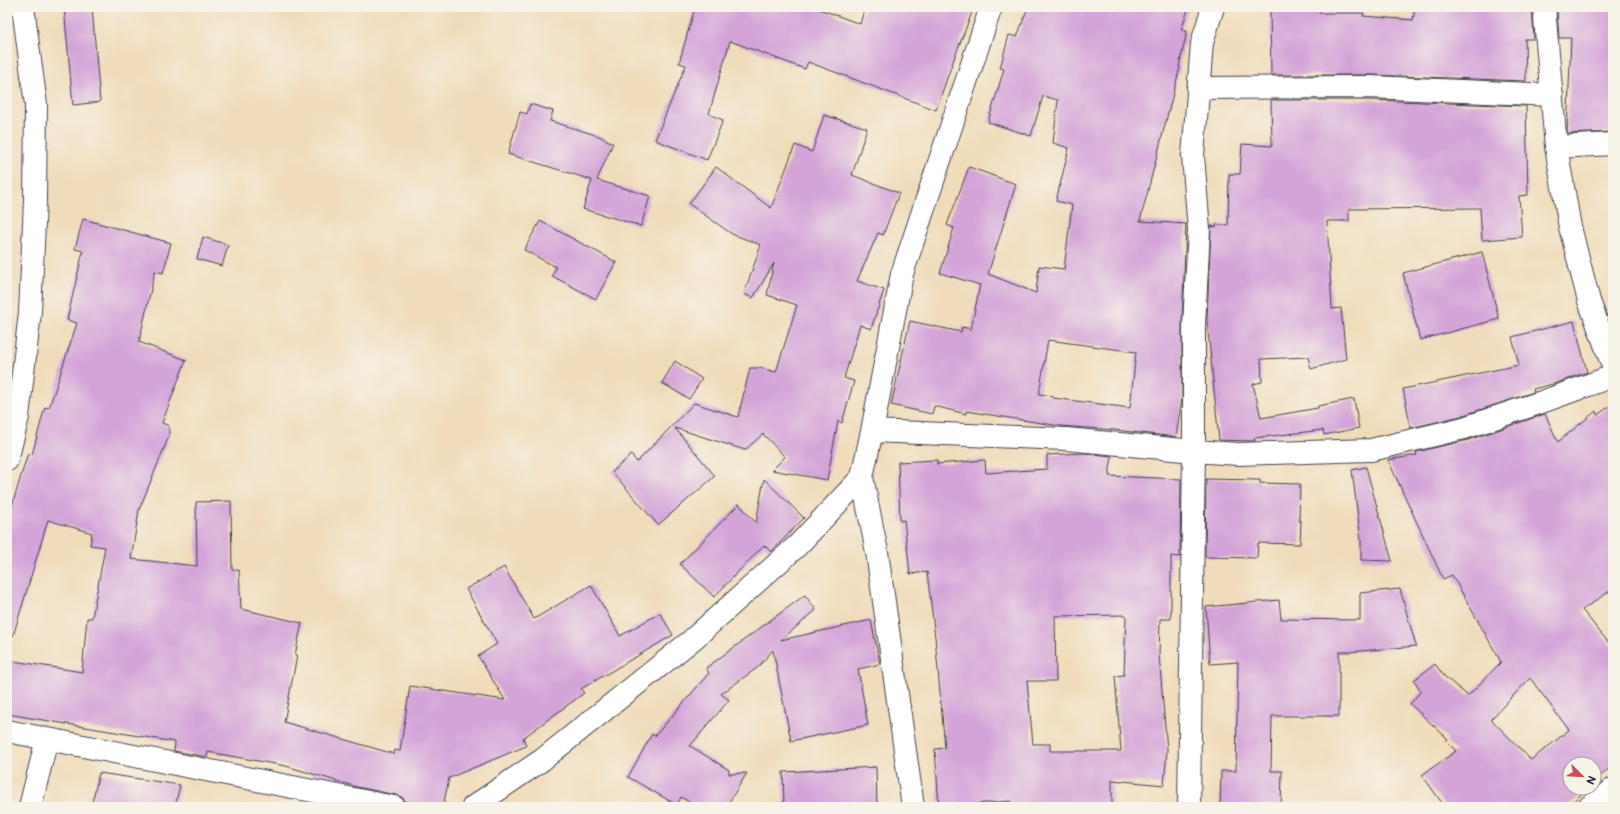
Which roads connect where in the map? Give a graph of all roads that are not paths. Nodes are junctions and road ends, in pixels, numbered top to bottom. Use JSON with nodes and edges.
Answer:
{"nodes":[{"id":1,"x":23,"y":7,"type":"edge"},
{"id":2,"x":991,"y":7,"type":"edge"},
{"id":3,"x":1213,"y":7,"type":"edge"},
{"id":4,"x":1544,"y":7,"type":"edge"},
{"id":5,"x":1198,"y":88,"type":"junction"},
{"id":6,"x":1552,"y":95,"type":"junction"},
{"id":7,"x":1613,"y":144,"type":"edge"},
{"id":8,"x":1556,"y":147,"type":"junction"},
{"id":9,"x":1613,"y":366,"type":"edge"},
{"id":10,"x":1613,"y":376,"type":"edge"},
{"id":11,"x":872,"y":431,"type":"junction"},
{"id":12,"x":1194,"y":452,"type":"junction"},
{"id":13,"x":7,"y":460,"type":"edge"},
{"id":14,"x":862,"y":477,"type":"junction"},
{"id":15,"x":7,"y":731,"type":"edge"},
{"id":16,"x":47,"y":739,"type":"junction"},
{"id":17,"x":1613,"y":789,"type":"edge"},
{"id":18,"x":30,"y":807,"type":"edge"},
{"id":19,"x":394,"y":807,"type":"edge"},
{"id":20,"x":473,"y":807,"type":"edge"},
{"id":21,"x":913,"y":807,"type":"edge"},
{"id":22,"x":1188,"y":807,"type":"edge"},
{"id":23,"x":1589,"y":807,"type":"edge"}],
"edges":[{"from":1,"to":13,"type":"street"},
{"from":2,"to":11,"type":"street"},
{"from":3,"to":5,"type":"street"},
{"from":4,"to":6,"type":"street"},
{"from":5,"to":6,"type":"street"},
{"from":5,"to":12,"type":"street"},
{"from":6,"to":8,"type":"street"},
{"from":7,"to":8,"type":"street"},
{"from":8,"to":9,"type":"street"},
{"from":10,"to":12,"type":"street"},
{"from":11,"to":12,"type":"street"},
{"from":11,"to":14,"type":"street"},
{"from":12,"to":22,"type":"street"},
{"from":14,"to":20,"type":"street"},
{"from":14,"to":21,"type":"street"},
{"from":15,"to":16,"type":"street"},
{"from":16,"to":18,"type":"street"},
{"from":16,"to":19,"type":"street"},
{"from":17,"to":23,"type":"street"}]}
